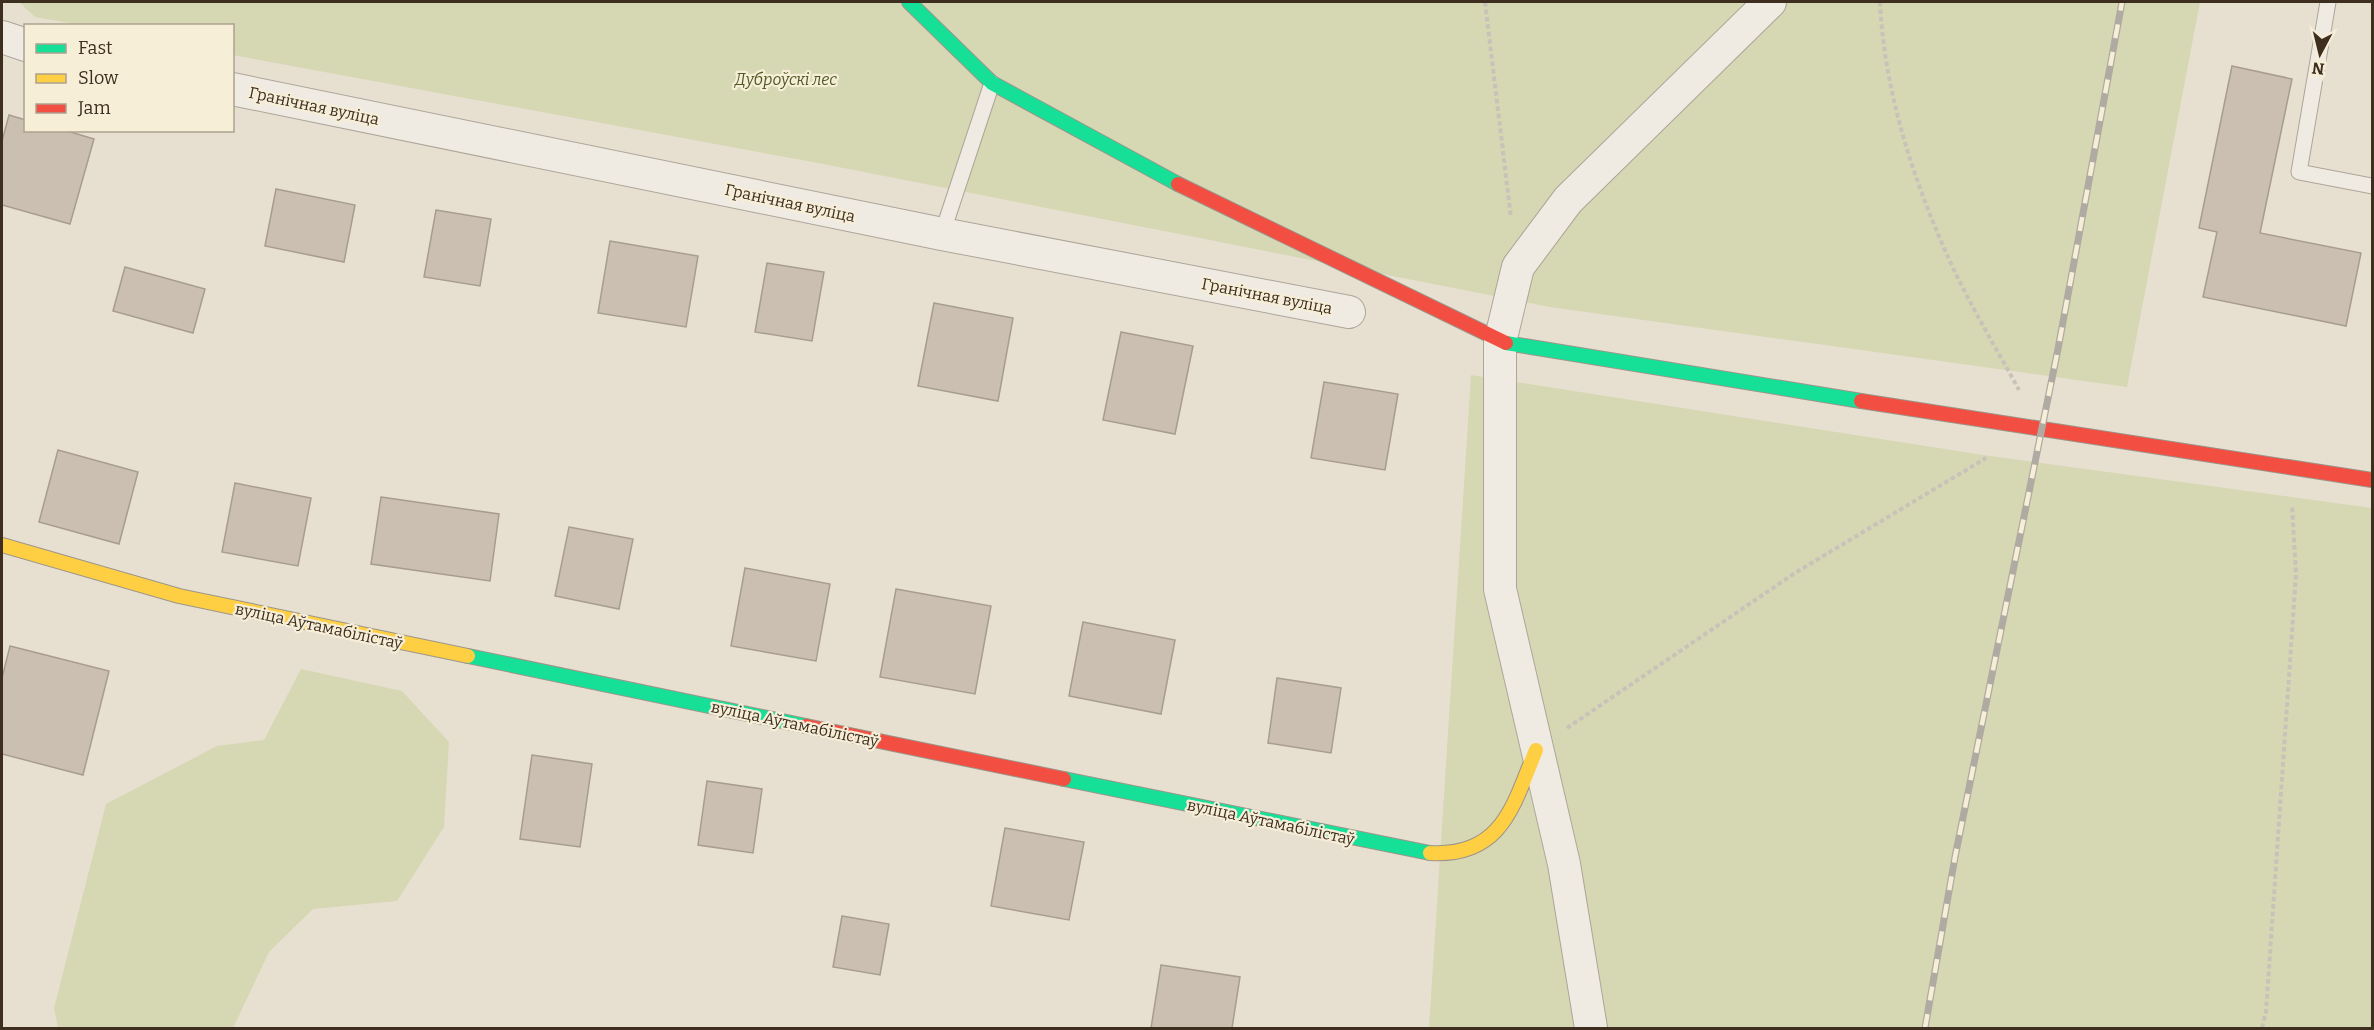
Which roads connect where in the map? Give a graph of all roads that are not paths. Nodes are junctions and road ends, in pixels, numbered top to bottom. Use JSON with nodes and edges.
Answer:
{"nodes":[{"id":1,"x":909,"y":2,"type":"edge"},
{"id":2,"x":1770,"y":2,"type":"edge"},
{"id":3,"x":2328,"y":2,"type":"edge"},
{"id":4,"x":2,"y":37,"type":"edge"},
{"id":5,"x":24,"y":44,"type":"edge"},
{"id":6,"x":992,"y":83,"type":"junction"},
{"id":7,"x":234,"y":90,"type":"edge"},
{"id":8,"x":2373,"y":186,"type":"edge"},
{"id":9,"x":942,"y":234,"type":"junction"},
{"id":10,"x":1349,"y":312,"type":"dead end"},
{"id":11,"x":1500,"y":342,"type":"junction"},
{"id":12,"x":2373,"y":480,"type":"edge"},
{"id":13,"x":2,"y":544,"type":"edge"},
{"id":14,"x":1536,"y":750,"type":"junction"},
{"id":15,"x":1591,"y":1029,"type":"edge"}],
"edges":[{"from":1,"to":6,"type":"street"},
{"from":2,"to":11,"type":"street"},
{"from":3,"to":8,"type":"lane"},
{"from":4,"to":5,"type":"street"},
{"from":6,"to":9,"type":"lane"},
{"from":6,"to":11,"type":"street"},
{"from":7,"to":9,"type":"street","name":"Гранічная вуліца"},
{"from":9,"to":10,"type":"street","name":"Гранічная вуліца"},
{"from":11,"to":12,"type":"street"},
{"from":11,"to":14,"type":"street"},
{"from":13,"to":14,"type":"street","name":"вуліца Аўтамабілістаў"},
{"from":14,"to":15,"type":"street"}]}
